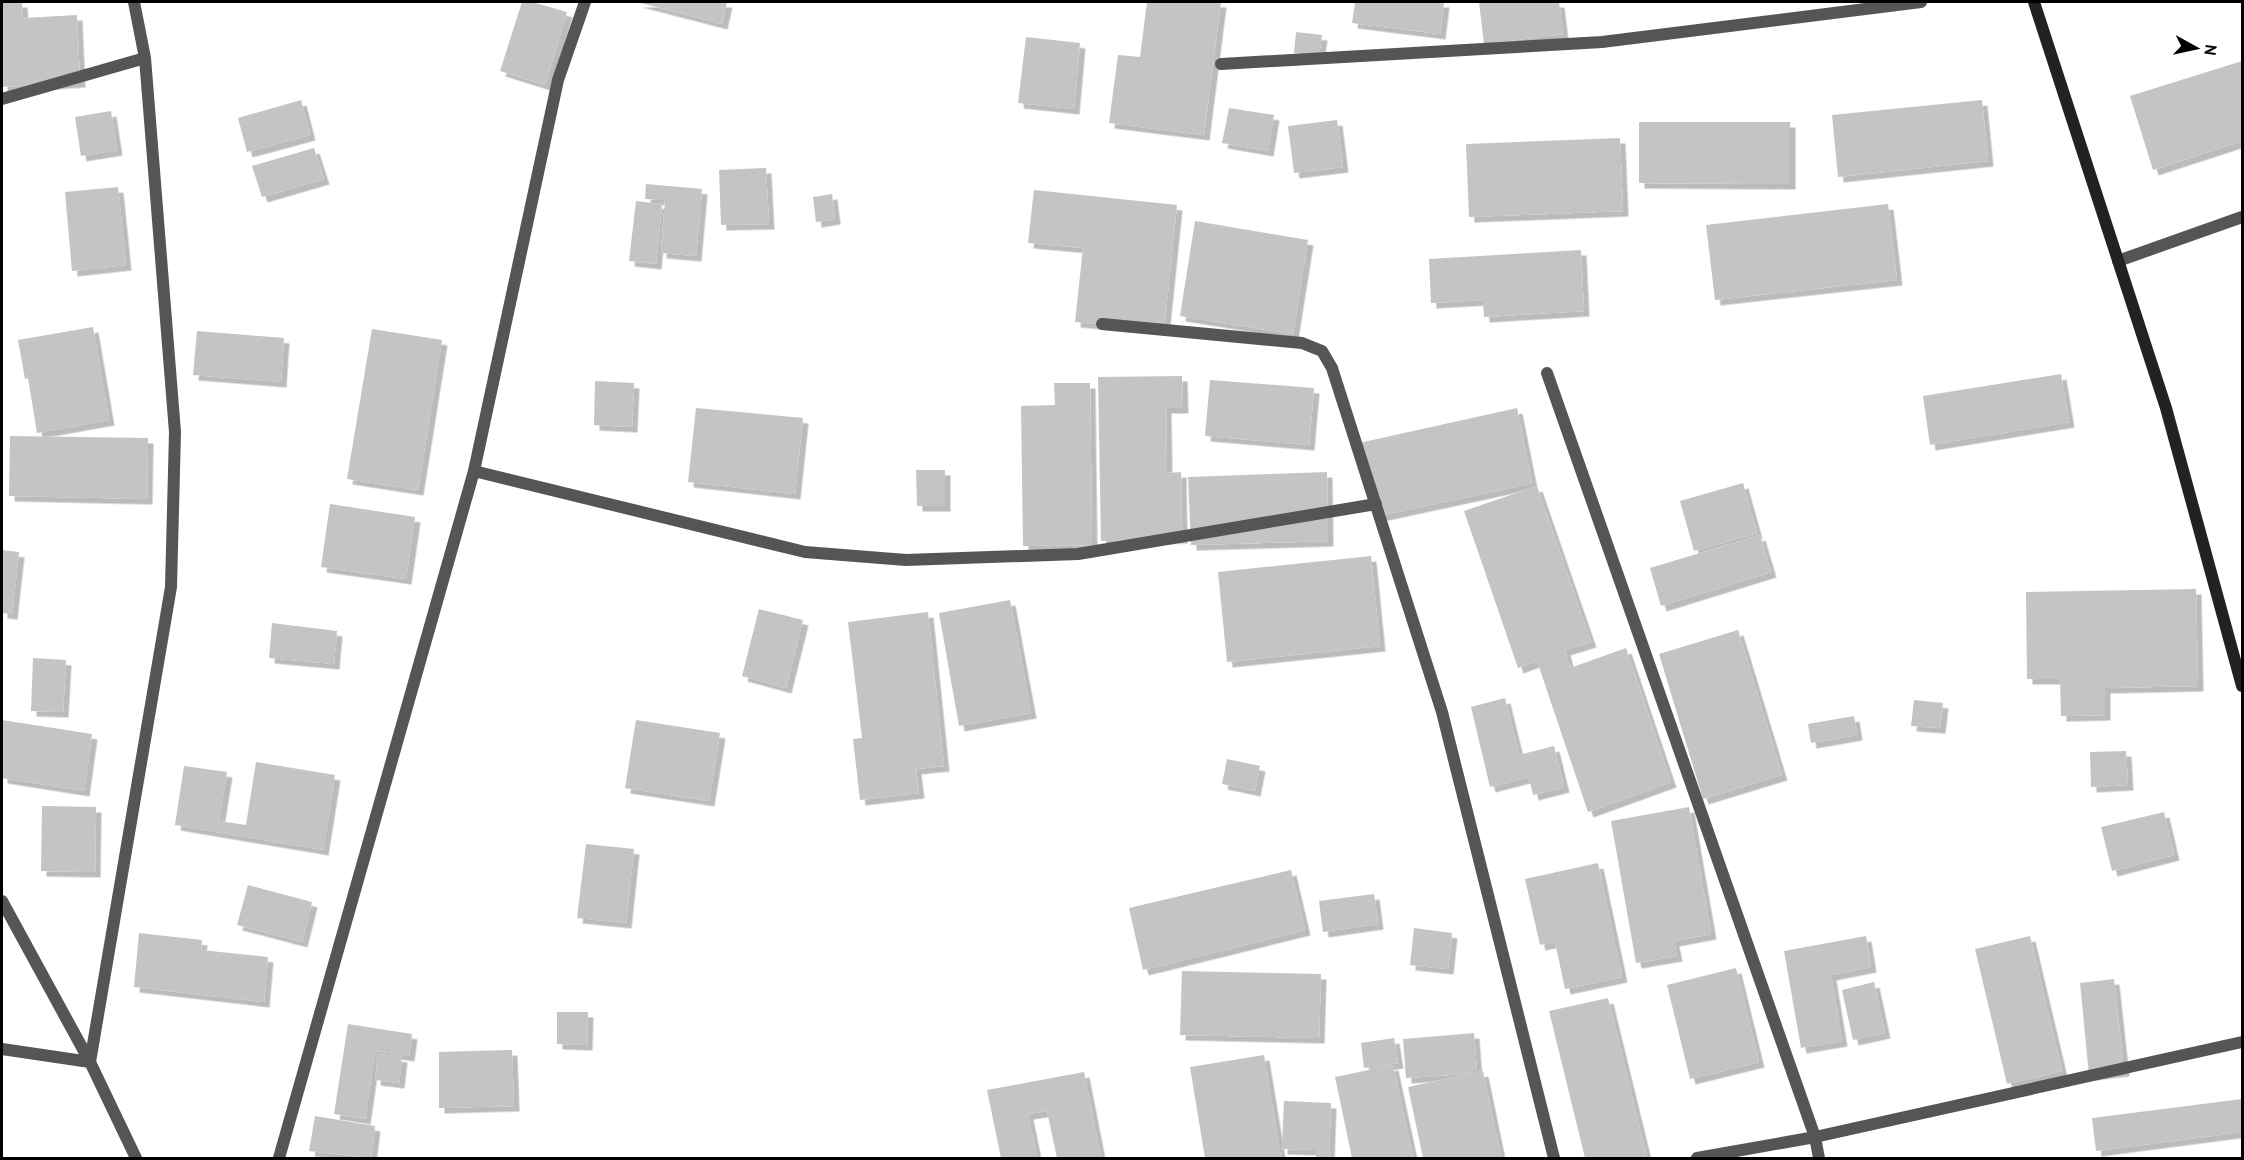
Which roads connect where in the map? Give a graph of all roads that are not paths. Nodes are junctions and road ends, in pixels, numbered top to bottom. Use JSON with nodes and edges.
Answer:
{"nodes":[{"id":1,"x":134,"y":2,"type":"edge"},
{"id":2,"x":585,"y":2,"type":"edge"},
{"id":3,"x":1921,"y":2,"type":"edge"},
{"id":4,"x":2034,"y":2,"type":"edge"},
{"id":5,"x":145,"y":58,"type":"junction"},
{"id":6,"x":1221,"y":64,"type":"dead end"},
{"id":7,"x":2,"y":99,"type":"edge"},
{"id":8,"x":2242,"y":217,"type":"edge"},
{"id":9,"x":2118,"y":261,"type":"junction"},
{"id":10,"x":1102,"y":324,"type":"dead end"},
{"id":11,"x":1547,"y":373,"type":"dead end"},
{"id":12,"x":474,"y":471,"type":"junction"},
{"id":13,"x":1376,"y":504,"type":"junction"},
{"id":14,"x":2242,"y":678,"type":"edge"},
{"id":15,"x":2,"y":901,"type":"edge"},
{"id":16,"x":2242,"y":1042,"type":"edge"},
{"id":17,"x":2,"y":1049,"type":"edge"},
{"id":18,"x":90,"y":1062,"type":"junction"},
{"id":19,"x":1815,"y":1137,"type":"junction"},
{"id":20,"x":136,"y":1158,"type":"edge"},
{"id":21,"x":279,"y":1158,"type":"edge"},
{"id":22,"x":1554,"y":1158,"type":"edge"},
{"id":23,"x":1697,"y":1158,"type":"edge"},
{"id":24,"x":1820,"y":1158,"type":"edge"}],
"edges":[{"from":1,"to":5,"type":"street"},
{"from":2,"to":12,"type":"street"},
{"from":3,"to":6,"type":"street"},
{"from":4,"to":9,"type":"street"},
{"from":5,"to":7,"type":"street"},
{"from":5,"to":18,"type":"street"},
{"from":8,"to":9,"type":"street"},
{"from":9,"to":14,"type":"street"},
{"from":10,"to":13,"type":"street"},
{"from":11,"to":19,"type":"street"},
{"from":12,"to":13,"type":"street"},
{"from":12,"to":21,"type":"street"},
{"from":13,"to":22,"type":"street"},
{"from":15,"to":18,"type":"street"},
{"from":16,"to":19,"type":"street"},
{"from":17,"to":18,"type":"street"},
{"from":18,"to":20,"type":"street"},
{"from":19,"to":23,"type":"street"},
{"from":19,"to":24,"type":"street"}]}
